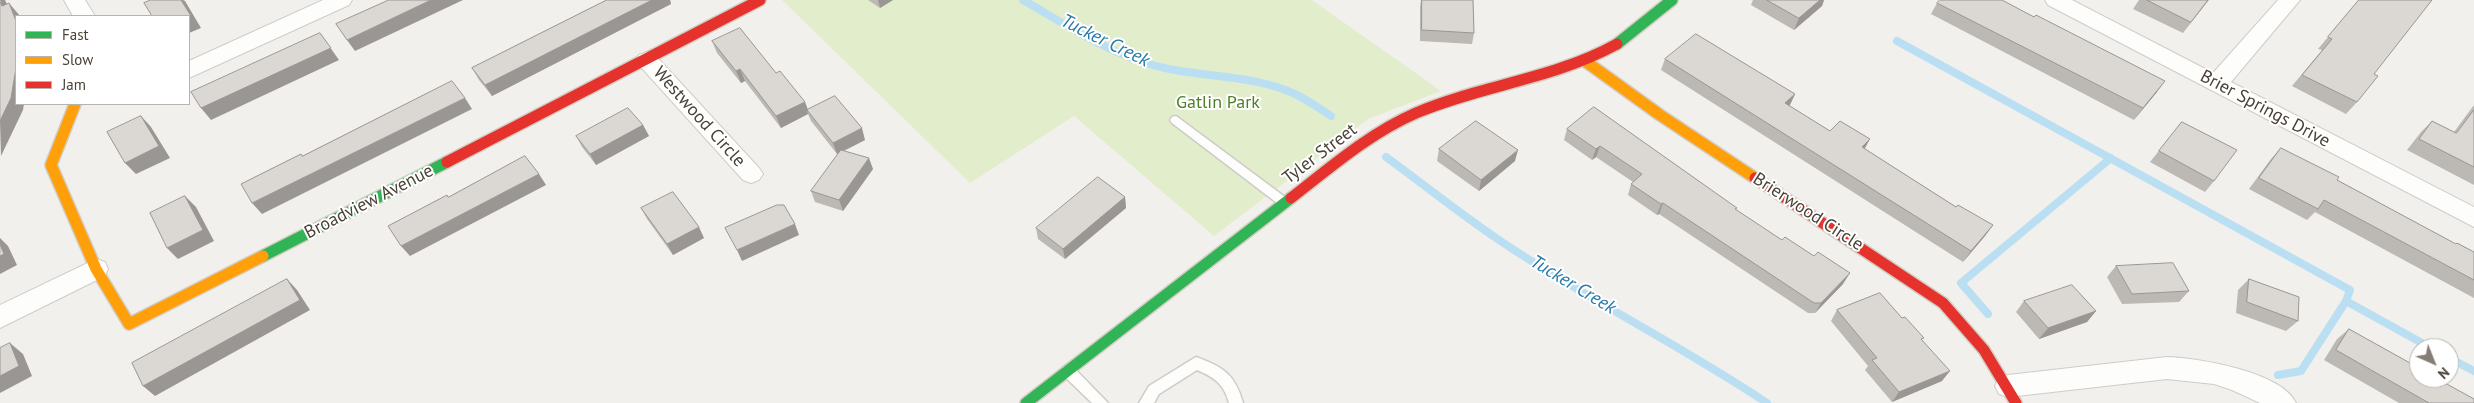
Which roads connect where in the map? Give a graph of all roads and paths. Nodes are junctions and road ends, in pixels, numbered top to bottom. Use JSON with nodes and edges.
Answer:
{"nodes":[{"id":1,"x":74,"y":0,"type":"edge"},
{"id":2,"x":342,"y":0,"type":"edge"},
{"id":3,"x":760,"y":0,"type":"edge"},
{"id":4,"x":1672,"y":0,"type":"edge"},
{"id":5,"x":2055,"y":0,"type":"edge"},
{"id":6,"x":2290,"y":0,"type":"edge"},
{"id":7,"x":83,"y":15,"type":"edge"},
{"id":8,"x":647,"y":60,"type":"junction"},
{"id":9,"x":1585,"y":61,"type":"junction"},
{"id":10,"x":190,"y":70,"type":"edge"},
{"id":11,"x":2216,"y":84,"type":"junction"},
{"id":12,"x":75,"y":105,"type":"edge"},
{"id":13,"x":1176,"y":120,"type":"dead end"},
{"id":14,"x":751,"y":174,"type":"dead end"},
{"id":15,"x":1285,"y":203,"type":"junction"},
{"id":16,"x":2474,"y":218,"type":"edge"},
{"id":17,"x":96,"y":269,"type":"junction"},
{"id":18,"x":0,"y":317,"type":"edge"},
{"id":19,"x":1068,"y":372,"type":"junction"},
{"id":20,"x":2012,"y":394,"type":"edge"},
{"id":21,"x":1026,"y":403,"type":"edge"},
{"id":22,"x":1101,"y":403,"type":"edge"},
{"id":23,"x":1146,"y":403,"type":"edge"},
{"id":24,"x":1236,"y":403,"type":"edge"},
{"id":25,"x":2283,"y":403,"type":"edge"}],
"edges":[{"from":1,"to":7,"type":"street"},
{"from":2,"to":10,"type":"street"},
{"from":3,"to":8,"type":"street","name":"Broadview Avenue"},
{"from":4,"to":9,"type":"street","name":"Tyler Street"},
{"from":5,"to":11,"type":"street","name":"Brier Springs Drive"},
{"from":6,"to":11,"type":"street"},
{"from":8,"to":14,"type":"street","name":"Westwood Circle"},
{"from":8,"to":17,"type":"street","name":"Broadview Avenue"},
{"from":9,"to":15,"type":"street","name":"Tyler Street"},
{"from":9,"to":20,"type":"street","name":"Brierwood Circle"},
{"from":11,"to":16,"type":"street","name":"Brier Springs Drive"},
{"from":12,"to":17,"type":"street"},
{"from":13,"to":15,"type":"lane"},
{"from":15,"to":19,"type":"street","name":"Tyler Street"},
{"from":17,"to":18,"type":"street"},
{"from":19,"to":21,"type":"street","name":"Tyler Street"},
{"from":19,"to":22,"type":"lane"},
{"from":20,"to":25,"type":"street","name":"Brierwood Circle"},
{"from":23,"to":24,"type":"lane"}]}
